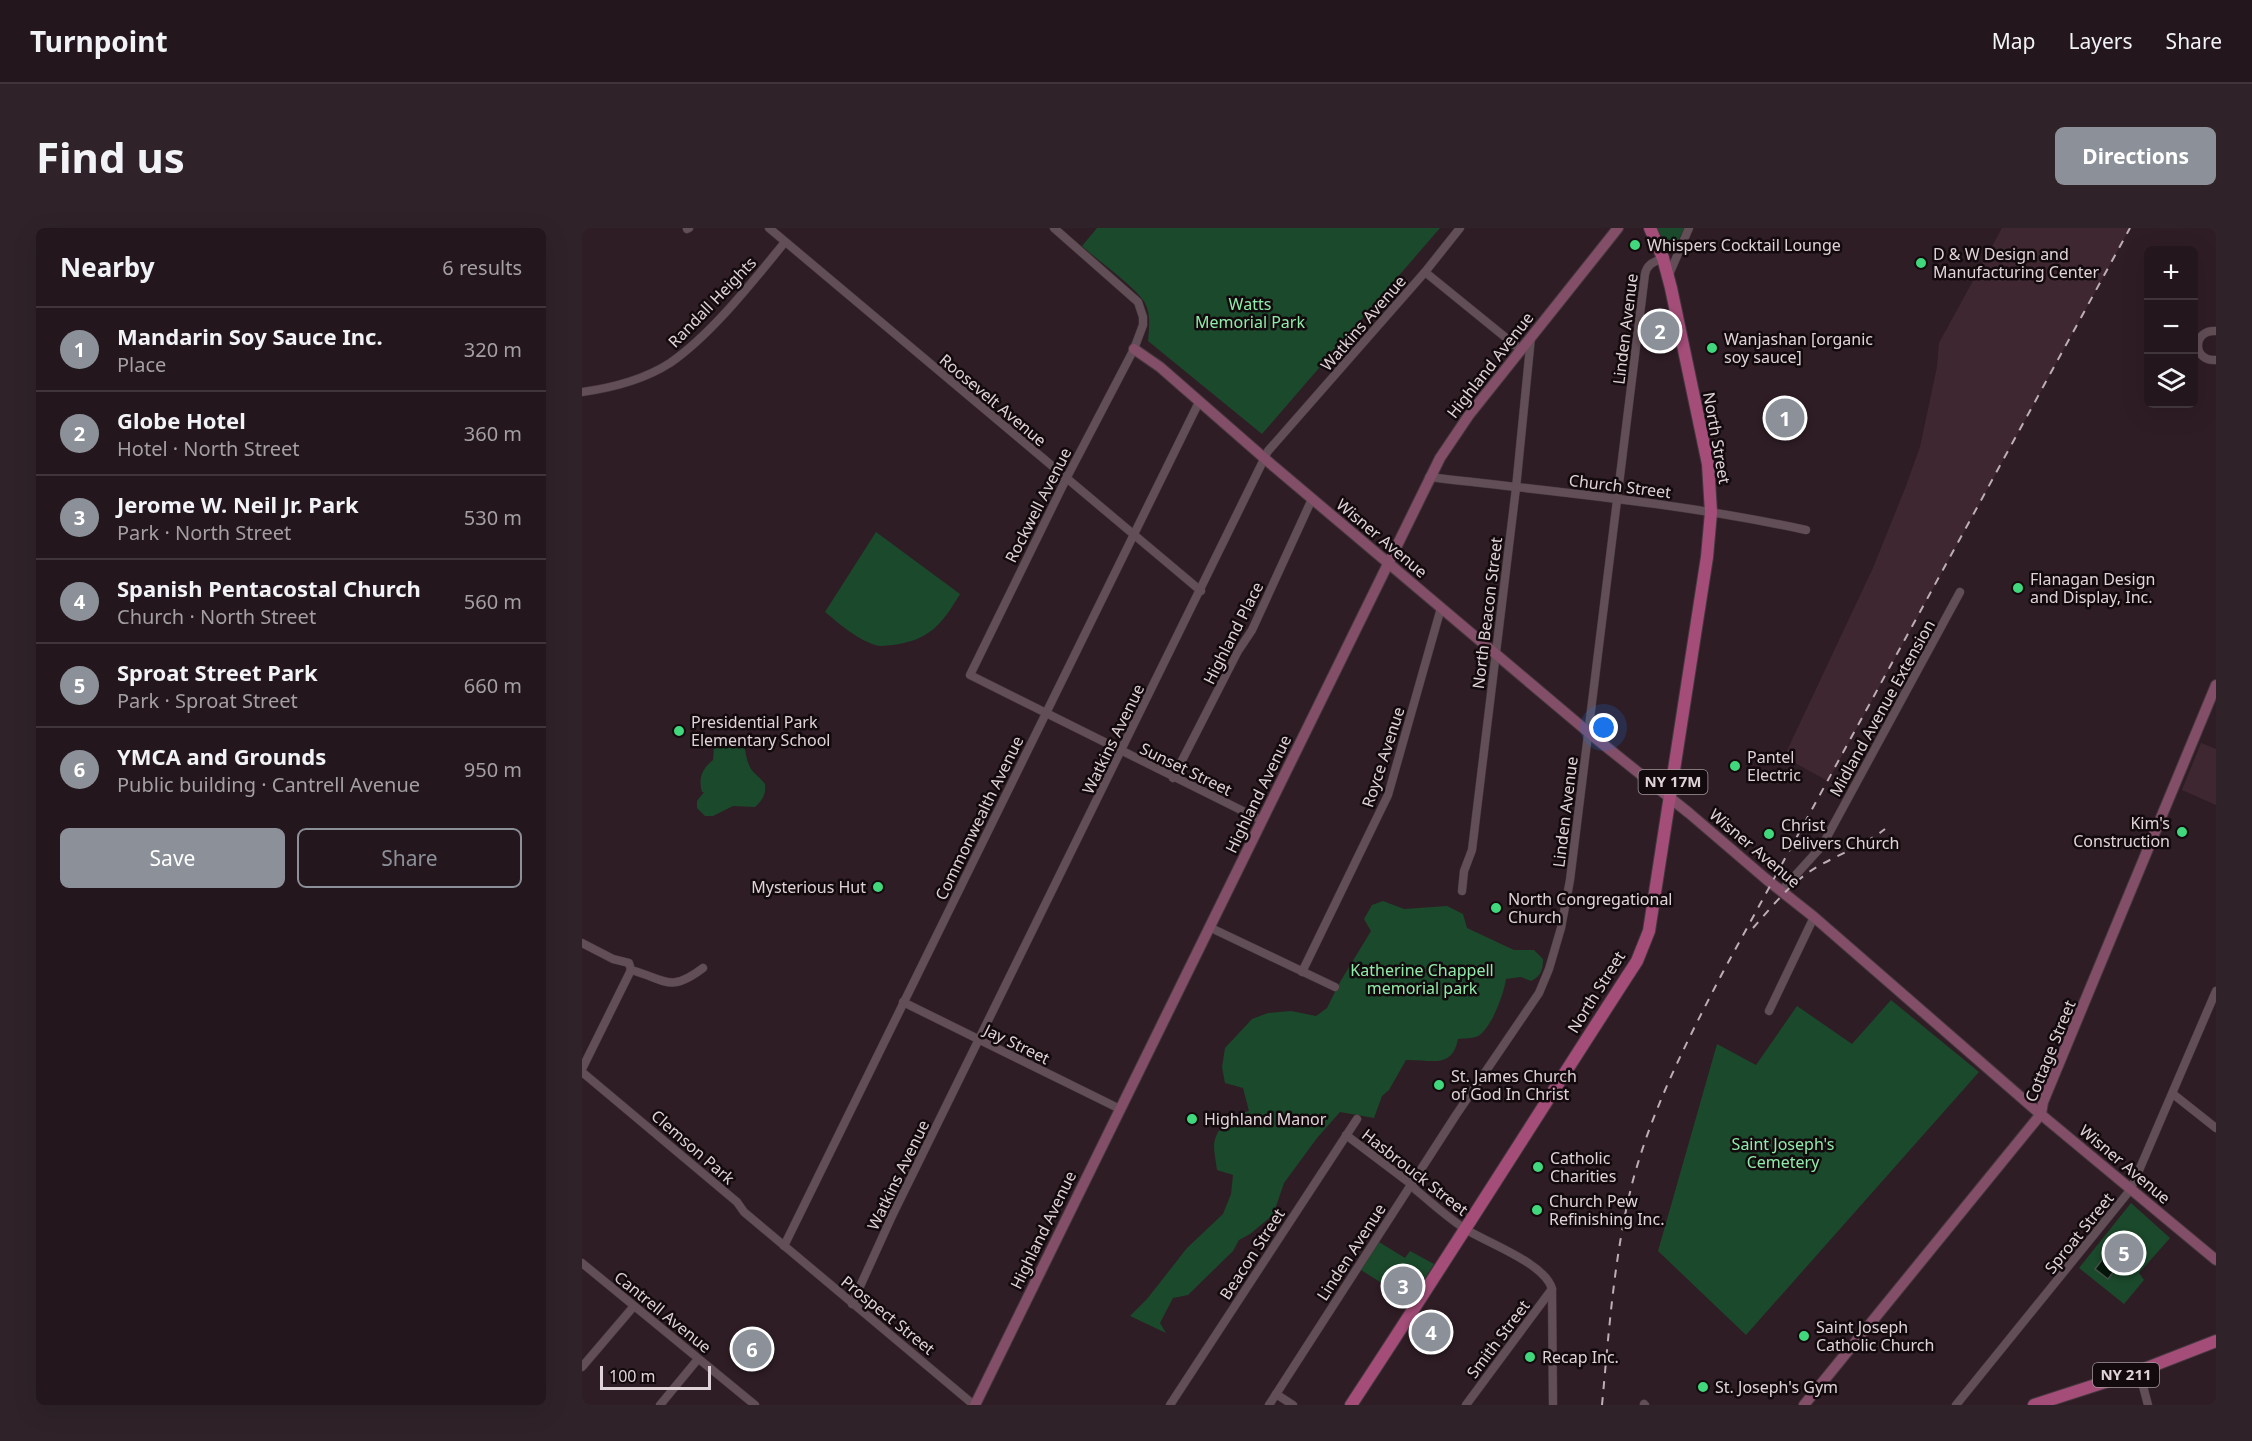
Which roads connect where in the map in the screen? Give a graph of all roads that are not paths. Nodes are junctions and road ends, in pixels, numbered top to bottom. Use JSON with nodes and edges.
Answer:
{"nodes":[{"id":1,"x":769,"y":228,"type":"edge"},
{"id":2,"x":1054,"y":228,"type":"edge"},
{"id":3,"x":1460,"y":228,"type":"edge"},
{"id":4,"x":1618,"y":228,"type":"edge"},
{"id":5,"x":1650,"y":228,"type":"edge"},
{"id":6,"x":1689,"y":228,"type":"edge"},
{"id":7,"x":785,"y":242,"type":"junction"},
{"id":8,"x":1663,"y":258,"type":"junction"},
{"id":9,"x":1425,"y":272,"type":"junction"},
{"id":10,"x":1669,"y":283,"type":"junction"},
{"id":11,"x":2216,"y":331,"type":"edge"},
{"id":12,"x":1531,"y":337,"type":"junction"},
{"id":13,"x":1134,"y":349,"type":"junction"},
{"id":14,"x":1521,"y":350,"type":"junction"},
{"id":15,"x":2216,"y":360,"type":"edge"},
{"id":16,"x":582,"y":392,"type":"edge"},
{"id":17,"x":1199,"y":402,"type":"junction"},
{"id":18,"x":1266,"y":459,"type":"junction"},
{"id":19,"x":1429,"y":477,"type":"junction"},
{"id":20,"x":1066,"y":480,"type":"junction"},
{"id":21,"x":1516,"y":488,"type":"junction"},
{"id":22,"x":1312,"y":499,"type":"junction"},
{"id":23,"x":1617,"y":499,"type":"junction"},
{"id":24,"x":1711,"y":512,"type":"junction"},
{"id":25,"x":1806,"y":530,"type":"dead end"},
{"id":26,"x":1132,"y":535,"type":"junction"},
{"id":27,"x":1388,"y":562,"type":"junction"},
{"id":28,"x":1201,"y":591,"type":"junction"},
{"id":29,"x":1960,"y":592,"type":"dead end"},
{"id":30,"x":1441,"y":608,"type":"junction"},
{"id":31,"x":1495,"y":653,"type":"junction"},
{"id":32,"x":970,"y":675,"type":"joint"},
{"id":33,"x":2215,"y":690,"type":"edge"},
{"id":34,"x":1046,"y":714,"type":"junction"},
{"id":35,"x":1589,"y":733,"type":"junction"},
{"id":36,"x":1122,"y":752,"type":"junction"},
{"id":37,"x":1173,"y":778,"type":"junction"},
{"id":38,"x":1671,"y":797,"type":"junction"},
{"id":39,"x":1261,"y":820,"type":"junction"},
{"id":40,"x":1782,"y":890,"type":"junction"},
{"id":41,"x":1462,"y":891,"type":"dead end"},
{"id":42,"x":1814,"y":917,"type":"junction"},
{"id":43,"x":1209,"y":927,"type":"junction"},
{"id":44,"x":582,"y":943,"type":"edge"},
{"id":45,"x":703,"y":968,"type":"dead end"},
{"id":46,"x":631,"y":970,"type":"junction"},
{"id":47,"x":1302,"y":972,"type":"junction"},
{"id":48,"x":1335,"y":987,"type":"dead end"},
{"id":49,"x":2216,"y":991,"type":"edge"},
{"id":50,"x":903,"y":1002,"type":"junction"},
{"id":51,"x":1769,"y":1011,"type":"dead end"},
{"id":52,"x":979,"y":1041,"type":"junction"},
{"id":53,"x":582,"y":1070,"type":"edge"},
{"id":54,"x":2173,"y":1094,"type":"junction"},
{"id":55,"x":1119,"y":1109,"type":"junction"},
{"id":56,"x":2041,"y":1114,"type":"junction"},
{"id":57,"x":1357,"y":1119,"type":"dead end"},
{"id":58,"x":2216,"y":1128,"type":"edge"},
{"id":59,"x":1346,"y":1135,"type":"junction"},
{"id":60,"x":1411,"y":1184,"type":"junction"},
{"id":61,"x":2131,"y":1189,"type":"junction"},
{"id":62,"x":1466,"y":1230,"type":"junction"},
{"id":63,"x":784,"y":1246,"type":"junction"},
{"id":64,"x":2216,"y":1260,"type":"edge"},
{"id":65,"x":582,"y":1263,"type":"edge"},
{"id":66,"x":1552,"y":1289,"type":"junction"},
{"id":67,"x":852,"y":1304,"type":"junction"},
{"id":68,"x":634,"y":1306,"type":"junction"},
{"id":69,"x":2216,"y":1341,"type":"edge"},
{"id":70,"x":698,"y":1359,"type":"junction"},
{"id":71,"x":582,"y":1367,"type":"edge"},
{"id":72,"x":2139,"y":1371,"type":"junction"},
{"id":73,"x":1276,"y":1395,"type":"junction"},
{"id":74,"x":660,"y":1405,"type":"edge"},
{"id":75,"x":755,"y":1405,"type":"edge"},
{"id":76,"x":974,"y":1405,"type":"edge"},
{"id":77,"x":1170,"y":1405,"type":"edge"},
{"id":78,"x":1269,"y":1405,"type":"edge"},
{"id":79,"x":1293,"y":1405,"type":"edge"},
{"id":80,"x":1351,"y":1405,"type":"edge"},
{"id":81,"x":1467,"y":1405,"type":"edge"},
{"id":82,"x":1553,"y":1405,"type":"edge"},
{"id":83,"x":1804,"y":1405,"type":"edge"},
{"id":84,"x":1956,"y":1405,"type":"edge"},
{"id":85,"x":2034,"y":1405,"type":"edge"},
{"id":86,"x":2148,"y":1405,"type":"edge"}],
"edges":[{"from":1,"to":7,"type":"street","name":"Roosevelt Avenue"},
{"from":2,"to":13,"type":"street","name":"Rockwell Avenue"},
{"from":3,"to":9,"type":"street","name":"Watkins Avenue"},
{"from":4,"to":12,"type":"street","name":"Highland Avenue"},
{"from":5,"to":8,"type":"main road","number":"NY 17M"},
{"from":6,"to":10,"type":"street"},
{"from":7,"to":16,"type":"street","name":"Randall Heights"},
{"from":7,"to":20,"type":"street","name":"Roosevelt Avenue"},
{"from":8,"to":10,"type":"main road","number":"NY 17M"},
{"from":8,"to":23,"type":"street","name":"Linden Avenue"},
{"from":9,"to":14,"type":"street"},
{"from":9,"to":18,"type":"street","name":"Watkins Avenue"},
{"from":10,"to":24,"type":"main road","name":"North Street","number":"NY 17M"},
{"from":11,"to":15,"type":"street"},
{"from":12,"to":14,"type":"street","name":"Highland Avenue"},
{"from":12,"to":21,"type":"street","name":"North Beacon Street"},
{"from":13,"to":17,"type":"street","name":"Wisner Avenue"},
{"from":13,"to":20,"type":"street","name":"Rockwell Avenue"},
{"from":14,"to":19,"type":"street","name":"Highland Avenue"},
{"from":17,"to":18,"type":"street","name":"Wisner Avenue"},
{"from":17,"to":26,"type":"street","name":"Commonwealth Avenue"},
{"from":18,"to":22,"type":"street","name":"Wisner Avenue"},
{"from":18,"to":28,"type":"street","name":"Watkins Avenue"},
{"from":19,"to":21,"type":"street","name":"Church Street"},
{"from":19,"to":27,"type":"street","name":"Highland Avenue"},
{"from":20,"to":26,"type":"street","name":"Roosevelt Avenue"},
{"from":20,"to":32,"type":"street","name":"Rockwell Avenue"},
{"from":21,"to":23,"type":"street","name":"Church Street"},
{"from":21,"to":31,"type":"street","name":"North Beacon Street"},
{"from":22,"to":27,"type":"street","name":"Wisner Avenue"},
{"from":22,"to":37,"type":"street","name":"Highland Place"},
{"from":23,"to":24,"type":"street","name":"Church Street"},
{"from":23,"to":35,"type":"street","name":"Linden Avenue"},
{"from":24,"to":25,"type":"street","name":"Church Street"},
{"from":24,"to":38,"type":"main road","name":"North Street","number":"NY 17M"},
{"from":26,"to":28,"type":"street","name":"Roosevelt Avenue"},
{"from":26,"to":34,"type":"street","name":"Commonwealth Avenue"},
{"from":27,"to":30,"type":"street","name":"Wisner Avenue"},
{"from":27,"to":39,"type":"street","name":"Highland Avenue"},
{"from":28,"to":36,"type":"street","name":"Watkins Avenue"},
{"from":29,"to":40,"type":"street","name":"Midland Avenue Extension"},
{"from":30,"to":31,"type":"street","name":"Wisner Avenue"},
{"from":30,"to":47,"type":"street","name":"Royce Avenue"},
{"from":31,"to":35,"type":"street","name":"Wisner Avenue"},
{"from":31,"to":41,"type":"street","name":"North Beacon Street"},
{"from":32,"to":34,"type":"street","name":"Sunset Street"},
{"from":33,"to":56,"type":"street","name":"Cottage Street"},
{"from":34,"to":36,"type":"street","name":"Sunset Street"},
{"from":34,"to":50,"type":"street","name":"Commonwealth Avenue"},
{"from":35,"to":38,"type":"street","name":"Wisner Avenue"},
{"from":35,"to":60,"type":"street","name":"Linden Avenue"},
{"from":36,"to":37,"type":"street","name":"Sunset Street"},
{"from":36,"to":52,"type":"street","name":"Watkins Avenue"},
{"from":37,"to":39,"type":"street","name":"Sunset Street"},
{"from":38,"to":40,"type":"street","name":"Wisner Avenue"},
{"from":38,"to":62,"type":"main road","name":"North Street","number":"NY 17M"},
{"from":39,"to":43,"type":"street","name":"Highland Avenue"},
{"from":40,"to":42,"type":"street","name":"Wisner Avenue"},
{"from":42,"to":51,"type":"street"},
{"from":42,"to":56,"type":"street","name":"Wisner Avenue"},
{"from":43,"to":47,"type":"street"},
{"from":43,"to":55,"type":"street","name":"Highland Avenue"},
{"from":44,"to":46,"type":"street"},
{"from":45,"to":46,"type":"street"},
{"from":46,"to":53,"type":"street","name":"Clemson Park"},
{"from":47,"to":48,"type":"street"},
{"from":49,"to":54,"type":"street","name":"Sproat Street"},
{"from":50,"to":52,"type":"street","name":"Jay Street"},
{"from":50,"to":63,"type":"street","name":"Commonwealth Avenue"},
{"from":52,"to":55,"type":"street","name":"Jay Street"},
{"from":52,"to":67,"type":"street","name":"Watkins Avenue"},
{"from":53,"to":63,"type":"street","name":"Clemson Park"},
{"from":54,"to":58,"type":"street"},
{"from":54,"to":61,"type":"street","name":"Sproat Street"},
{"from":55,"to":76,"type":"street","name":"Highland Avenue"},
{"from":56,"to":61,"type":"street","name":"Wisner Avenue"},
{"from":56,"to":83,"type":"street","name":"Cottage Street"},
{"from":57,"to":59,"type":"street","name":"Beacon Street"},
{"from":59,"to":60,"type":"street","name":"Hasbrouck Street"},
{"from":59,"to":77,"type":"street","name":"Beacon Street"},
{"from":60,"to":62,"type":"street","name":"Hasbrouck Street"},
{"from":60,"to":73,"type":"street","name":"Linden Avenue"},
{"from":61,"to":64,"type":"street","name":"Wisner Avenue"},
{"from":61,"to":84,"type":"street","name":"Sproat Street"},
{"from":62,"to":66,"type":"street","name":"Hasbrouck Street"},
{"from":62,"to":80,"type":"main road","name":"North Street","number":"NY 17M"},
{"from":63,"to":67,"type":"street","name":"Prospect Street"},
{"from":65,"to":68,"type":"street","name":"Cantrell Avenue"},
{"from":66,"to":81,"type":"street","name":"Smith Street"},
{"from":66,"to":82,"type":"street"},
{"from":67,"to":76,"type":"street","name":"Prospect Street"},
{"from":68,"to":70,"type":"street","name":"Cantrell Avenue"},
{"from":68,"to":71,"type":"street"},
{"from":69,"to":72,"type":"main road","number":"NY 211"},
{"from":70,"to":74,"type":"street"},
{"from":70,"to":75,"type":"street","name":"Cantrell Avenue"},
{"from":72,"to":85,"type":"main road","number":"NY 211"},
{"from":72,"to":86,"type":"street"},
{"from":73,"to":78,"type":"street","name":"Linden Avenue"},
{"from":73,"to":79,"type":"street"}]}
